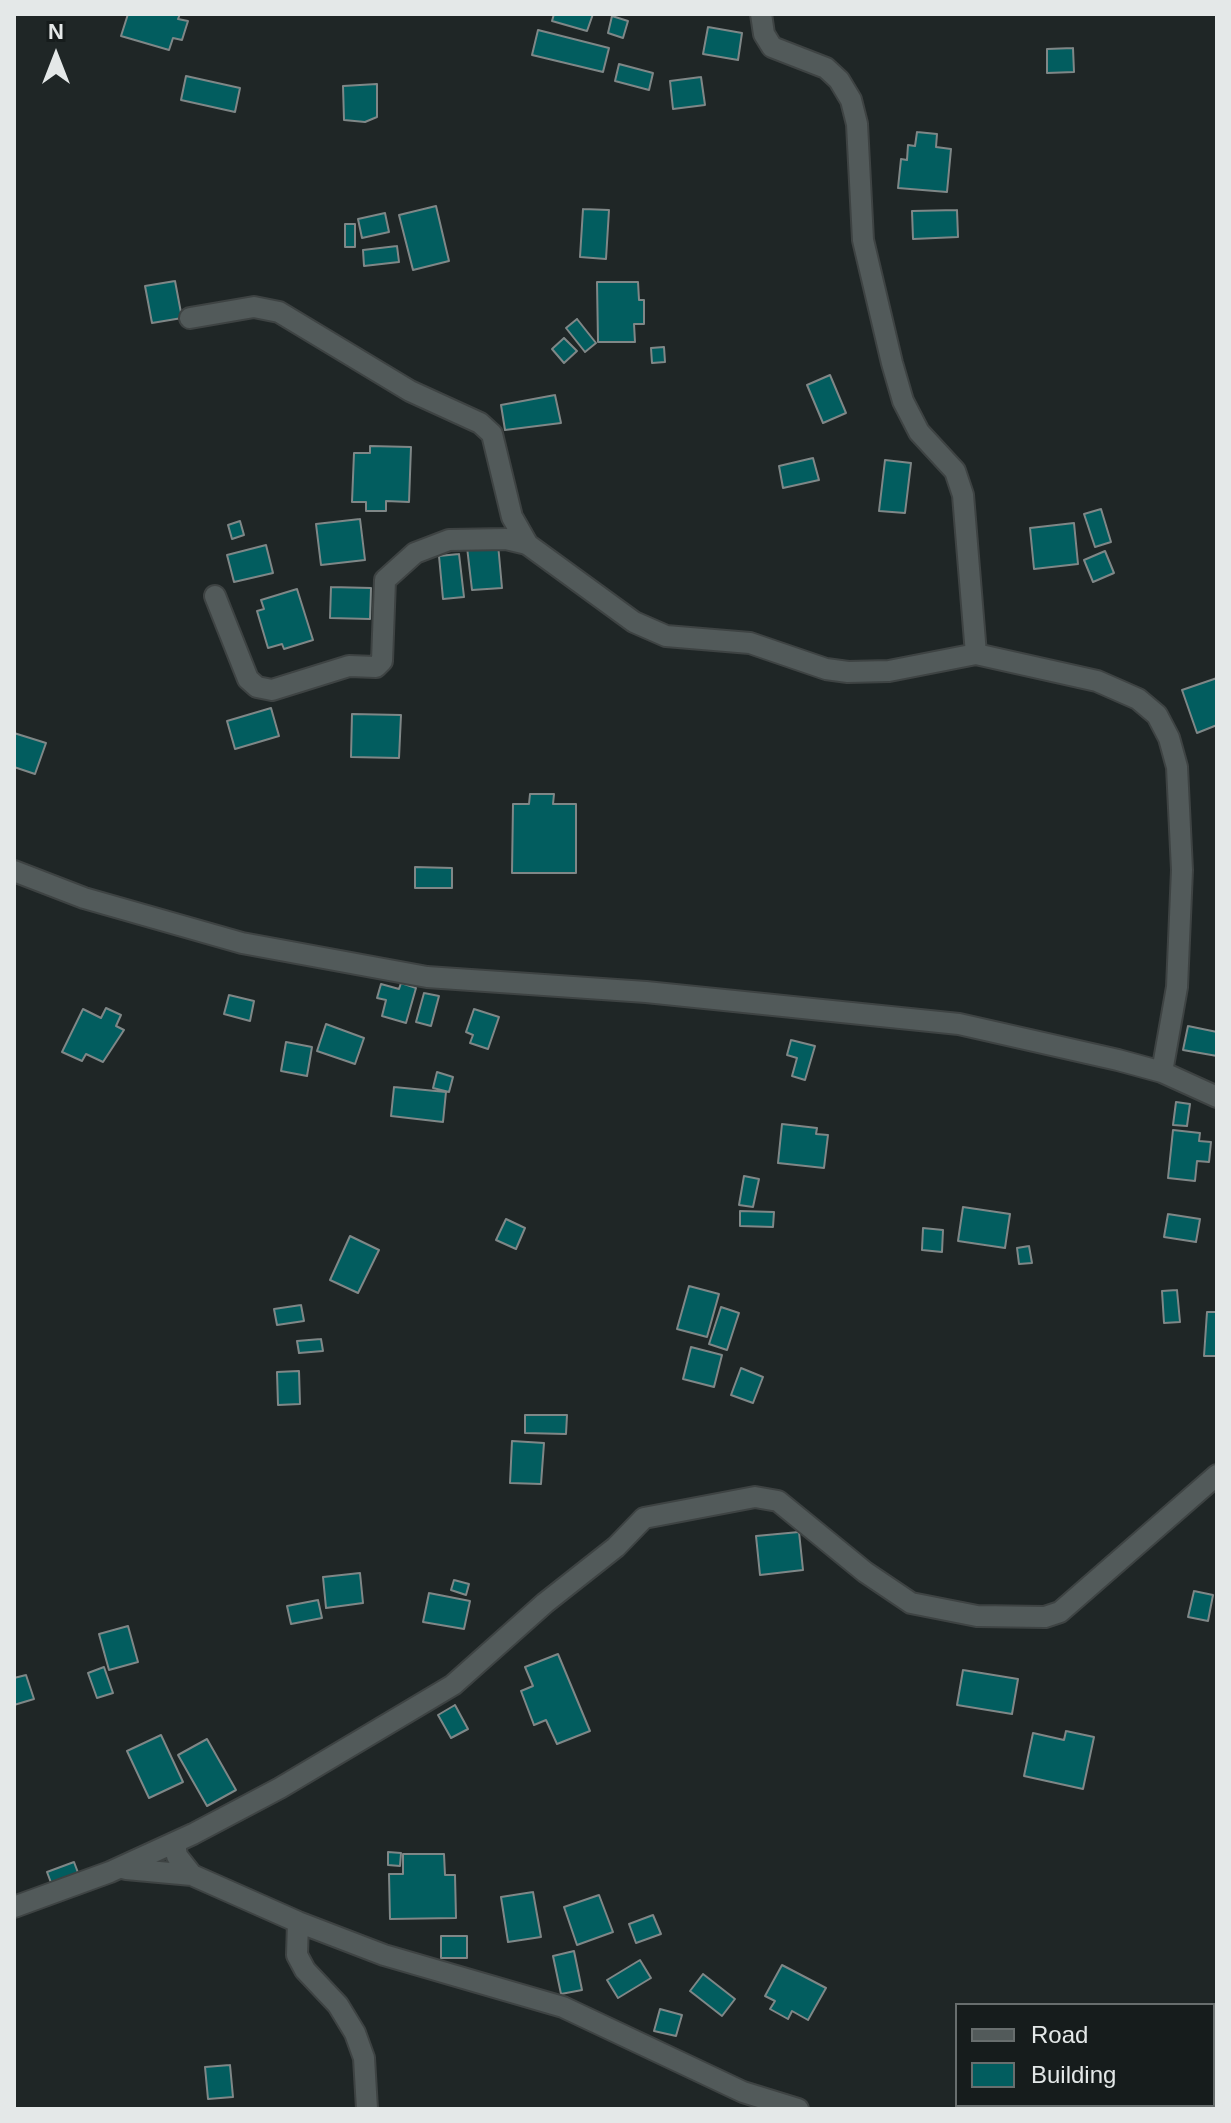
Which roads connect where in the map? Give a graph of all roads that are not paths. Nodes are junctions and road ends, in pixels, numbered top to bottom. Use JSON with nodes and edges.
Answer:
{"nodes":[{"id":1,"x":761,"y":14,"type":"edge"},
{"id":2,"x":190,"y":318,"type":"dead end"},
{"id":3,"x":528,"y":545,"type":"junction"},
{"id":4,"x":215,"y":596,"type":"dead end"},
{"id":5,"x":976,"y":654,"type":"junction"},
{"id":6,"x":14,"y":871,"type":"edge"},
{"id":7,"x":1162,"y":1072,"type":"junction"},
{"id":8,"x":1217,"y":1097,"type":"edge"},
{"id":9,"x":1217,"y":1475,"type":"edge"},
{"id":10,"x":175,"y":1843,"type":"junction"},
{"id":11,"x":110,"y":1872,"type":"junction"},
{"id":12,"x":192,"y":1875,"type":"junction"},
{"id":13,"x":14,"y":1907,"type":"edge"},
{"id":14,"x":298,"y":1922,"type":"junction"},
{"id":15,"x":367,"y":2109,"type":"edge"},
{"id":16,"x":798,"y":2109,"type":"edge"}],
"edges":[{"from":1,"to":5,"type":"street"},
{"from":2,"to":3,"type":"street"},
{"from":3,"to":4,"type":"street"},
{"from":3,"to":5,"type":"street"},
{"from":5,"to":7,"type":"street"},
{"from":6,"to":7,"type":"street"},
{"from":7,"to":8,"type":"street"},
{"from":9,"to":10,"type":"street"},
{"from":10,"to":11,"type":"street"},
{"from":10,"to":12,"type":"street"},
{"from":11,"to":12,"type":"street"},
{"from":11,"to":13,"type":"street"},
{"from":12,"to":14,"type":"street"},
{"from":14,"to":15,"type":"street"},
{"from":14,"to":16,"type":"street"}]}
